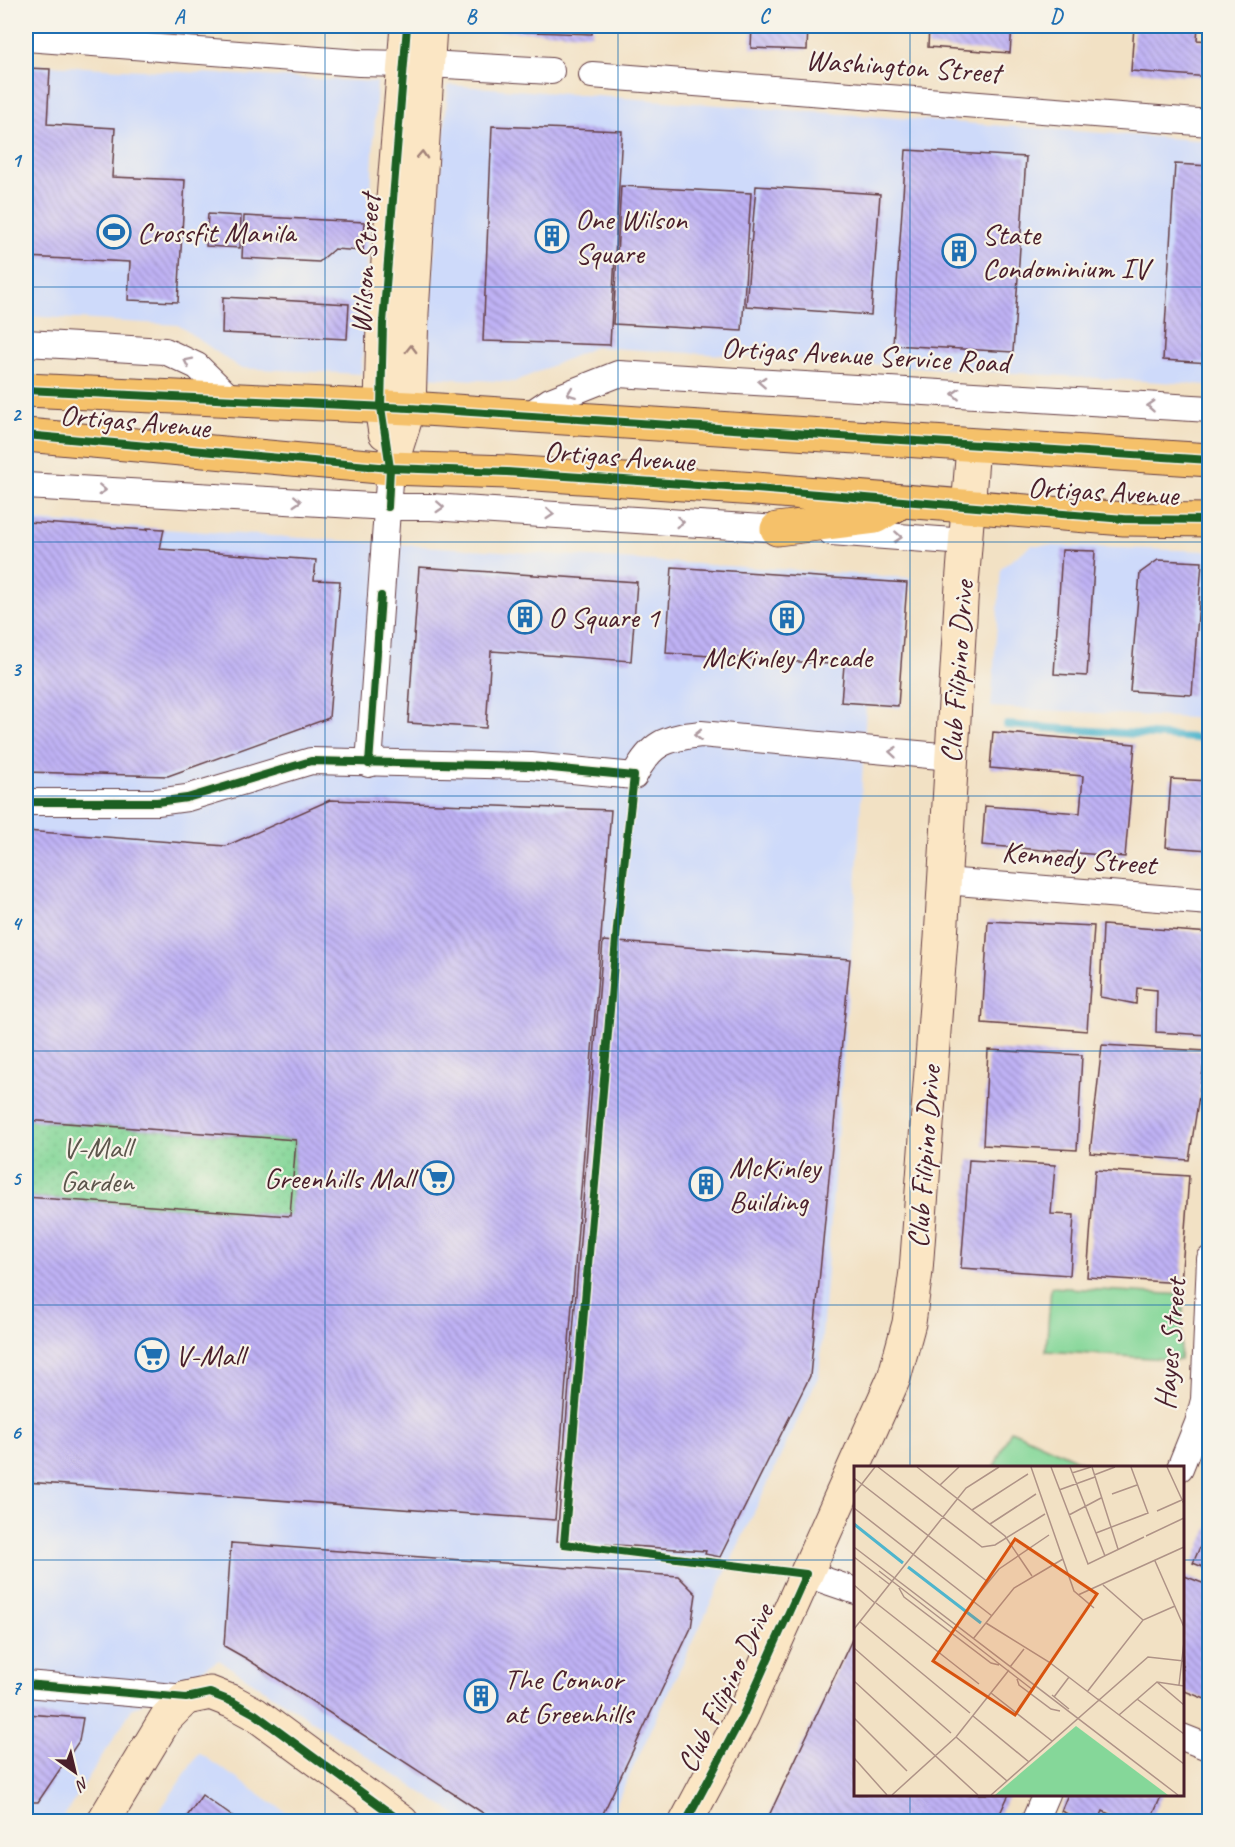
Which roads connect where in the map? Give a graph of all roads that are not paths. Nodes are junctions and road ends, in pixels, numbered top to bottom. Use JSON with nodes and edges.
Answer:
{"nodes":[{"id":1,"x":407,"y":26,"type":"edge"},
{"id":2,"x":430,"y":26,"type":"edge"},
{"id":3,"x":26,"y":38,"type":"edge"},
{"id":4,"x":416,"y":64,"type":"junction"},
{"id":5,"x":551,"y":71,"type":"dead end"},
{"id":6,"x":592,"y":75,"type":"dead end"},
{"id":7,"x":1209,"y":123,"type":"edge"},
{"id":8,"x":26,"y":343,"type":"edge"},
{"id":9,"x":26,"y":390,"type":"edge"},
{"id":10,"x":232,"y":400,"type":"junction"},
{"id":11,"x":395,"y":407,"type":"junction"},
{"id":12,"x":1209,"y":409,"type":"edge"},
{"id":13,"x":526,"y":417,"type":"junction"},
{"id":14,"x":26,"y":435,"type":"edge"},
{"id":15,"x":973,"y":446,"type":"junction"},
{"id":16,"x":1209,"y":460,"type":"edge"},
{"id":17,"x":390,"y":468,"type":"junction"},
{"id":18,"x":26,"y":486,"type":"edge"},
{"id":19,"x":902,"y":500,"type":"junction"},
{"id":20,"x":968,"y":506,"type":"junction"},
{"id":21,"x":388,"y":507,"type":"junction"},
{"id":22,"x":1209,"y":520,"type":"edge"},
{"id":23,"x":777,"y":529,"type":"junction"},
{"id":24,"x":966,"y":542,"type":"junction"},
{"id":25,"x":951,"y":757,"type":"junction"},
{"id":26,"x":369,"y":764,"type":"junction"},
{"id":27,"x":26,"y":802,"type":"edge"},
{"id":28,"x":944,"y":882,"type":"junction"},
{"id":29,"x":1209,"y":902,"type":"edge"},
{"id":30,"x":1209,"y":1259,"type":"edge"},
{"id":31,"x":854,"y":1466,"type":"edge"},
{"id":32,"x":1180,"y":1466,"type":"edge"},
{"id":33,"x":854,"y":1467,"type":"edge"},
{"id":34,"x":806,"y":1574,"type":"junction"},
{"id":35,"x":854,"y":1591,"type":"edge"},
{"id":36,"x":26,"y":1684,"type":"edge"},
{"id":37,"x":100,"y":1691,"type":"junction"},
{"id":38,"x":186,"y":1698,"type":"junction"},
{"id":39,"x":158,"y":1733,"type":"junction"},
{"id":40,"x":1184,"y":1738,"type":"edge"},
{"id":41,"x":1209,"y":1748,"type":"edge"},
{"id":42,"x":1045,"y":1796,"type":"edge"},
{"id":43,"x":103,"y":1821,"type":"edge"},
{"id":44,"x":402,"y":1821,"type":"edge"},
{"id":45,"x":686,"y":1821,"type":"edge"},
{"id":46,"x":1034,"y":1821,"type":"edge"}],
"edges":[{"from":1,"to":4,"type":"street","name":"Wilson Street"},
{"from":2,"to":4,"type":"street","name":"Wilson Street"},
{"from":3,"to":4,"type":"street"},
{"from":4,"to":5,"type":"street"},
{"from":11,"to":4,"type":"street","name":"Wilson Street","one_way":true},
{"from":4,"to":11,"type":"street","name":"Wilson Street"},
{"from":6,"to":7,"type":"street","name":"Washington Street"},
{"from":10,"to":8,"type":"street","one_way":true},
{"from":9,"to":10,"type":"main road","name":"Ortigas Avenue"},
{"from":10,"to":11,"type":"main road","name":"Ortigas Avenue"},
{"from":11,"to":13,"type":"main road","name":"Ortigas Avenue"},
{"from":11,"to":17,"type":"street","name":"Wilson Street"},
{"from":12,"to":13,"type":"street","name":"Ortigas Avenue Service Road","one_way":true},
{"from":13,"to":15,"type":"main road","name":"Ortigas Avenue"},
{"from":14,"to":17,"type":"main road","name":"Ortigas Avenue"},
{"from":15,"to":16,"type":"main road","name":"Ortigas Avenue"},
{"from":15,"to":20,"type":"street","name":"Club Filipino Drive"},
{"from":17,"to":19,"type":"main road","name":"Ortigas Avenue"},
{"from":17,"to":21,"type":"street","name":"Wilson Street"},
{"from":18,"to":21,"type":"street","one_way":true},
{"from":19,"to":20,"type":"main road","name":"Ortigas Avenue"},
{"from":19,"to":23,"type":"main road"},
{"from":20,"to":22,"type":"main road","name":"Ortigas Avenue"},
{"from":20,"to":24,"type":"street","name":"Club Filipino Drive"},
{"from":21,"to":23,"type":"street","one_way":true},
{"from":21,"to":26,"type":"street","name":"Wilson Street"},
{"from":23,"to":24,"type":"street","one_way":true},
{"from":24,"to":25,"type":"street","name":"Club Filipino Drive"},
{"from":25,"to":26,"type":"street","one_way":true},
{"from":25,"to":28,"type":"street","name":"Club Filipino Drive"},
{"from":26,"to":27,"type":"street"},
{"from":28,"to":29,"type":"street","name":"Kennedy Street"},
{"from":28,"to":31,"type":"street","name":"Club Filipino Drive"},
{"from":30,"to":32,"type":"street","name":"Hayes Street"},
{"from":33,"to":34,"type":"street","name":"Club Filipino Drive"},
{"from":34,"to":35,"type":"street"},
{"from":34,"to":45,"type":"street","name":"Club Filipino Drive"},
{"from":36,"to":37,"type":"street"},
{"from":37,"to":38,"type":"street"},
{"from":37,"to":39,"type":"street"},
{"from":38,"to":39,"type":"street"},
{"from":38,"to":44,"type":"street"},
{"from":39,"to":43,"type":"street"},
{"from":40,"to":41,"type":"street"},
{"from":42,"to":46,"type":"street"}]}
